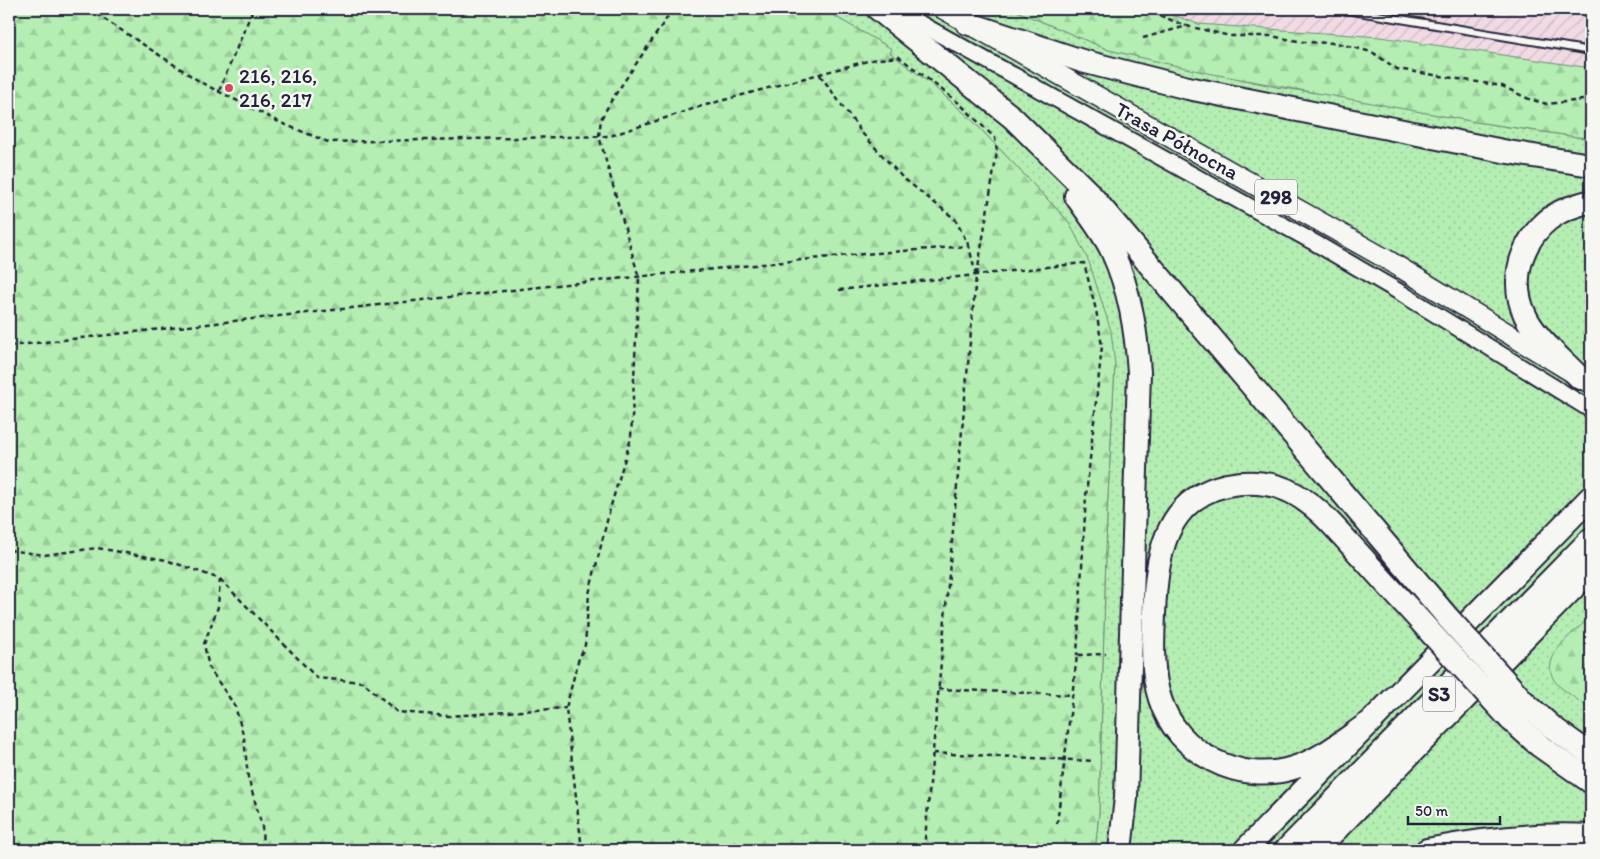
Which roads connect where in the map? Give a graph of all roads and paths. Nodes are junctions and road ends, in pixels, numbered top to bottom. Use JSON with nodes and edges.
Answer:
{"nodes":[{"id":1,"x":89,"y":9,"type":"edge"},
{"id":2,"x":253,"y":9,"type":"edge"},
{"id":3,"x":673,"y":9,"type":"edge"},
{"id":4,"x":878,"y":9,"type":"edge"},
{"id":5,"x":894,"y":9,"type":"edge"},
{"id":6,"x":943,"y":9,"type":"edge"},
{"id":7,"x":1143,"y":9,"type":"edge"},
{"id":8,"x":1341,"y":9,"type":"edge"},
{"id":9,"x":967,"y":23,"type":"junction"},
{"id":10,"x":1188,"y":26,"type":"junction"},
{"id":11,"x":1144,"y":38,"type":"dead end"},
{"id":12,"x":1591,"y":51,"type":"edge"},
{"id":13,"x":820,"y":75,"type":"junction"},
{"id":14,"x":218,"y":91,"type":"junction"},
{"id":15,"x":1591,"y":98,"type":"edge"},
{"id":16,"x":599,"y":136,"type":"junction"},
{"id":17,"x":1047,"y":151,"type":"junction"},
{"id":18,"x":1591,"y":165,"type":"edge"},
{"id":19,"x":9,"y":186,"type":"edge"},
{"id":20,"x":1591,"y":202,"type":"edge"},
{"id":21,"x":9,"y":246,"type":"edge"},
{"id":22,"x":969,"y":246,"type":"junction"},
{"id":23,"x":976,"y":276,"type":"junction"},
{"id":24,"x":639,"y":278,"type":"junction"},
{"id":25,"x":839,"y":290,"type":"dead end"},
{"id":26,"x":9,"y":346,"type":"edge"},
{"id":27,"x":1586,"y":381,"type":"edge"},
{"id":28,"x":1591,"y":410,"type":"edge"},
{"id":29,"x":1591,"y":497,"type":"edge"},
{"id":30,"x":1591,"y":539,"type":"edge"},
{"id":31,"x":9,"y":550,"type":"edge"},
{"id":32,"x":1591,"y":570,"type":"edge"},
{"id":33,"x":220,"y":579,"type":"junction"},
{"id":34,"x":1106,"y":654,"type":"dead end"},
{"id":35,"x":1077,"y":656,"type":"junction"},
{"id":36,"x":938,"y":689,"type":"junction"},
{"id":37,"x":1073,"y":695,"type":"junction"},
{"id":38,"x":566,"y":708,"type":"junction"},
{"id":39,"x":1517,"y":711,"type":"junction"},
{"id":40,"x":1369,"y":723,"type":"junction"},
{"id":41,"x":932,"y":753,"type":"junction"},
{"id":42,"x":1591,"y":756,"type":"edge"},
{"id":43,"x":1066,"y":759,"type":"junction"},
{"id":44,"x":1094,"y":761,"type":"dead end"},
{"id":45,"x":1591,"y":782,"type":"edge"},
{"id":46,"x":1057,"y":824,"type":"dead end"},
{"id":47,"x":1591,"y":836,"type":"edge"},
{"id":48,"x":264,"y":850,"type":"edge"},
{"id":49,"x":582,"y":850,"type":"edge"},
{"id":50,"x":924,"y":850,"type":"edge"},
{"id":51,"x":1120,"y":850,"type":"edge"},
{"id":52,"x":1245,"y":850,"type":"edge"},
{"id":53,"x":1286,"y":850,"type":"edge"},
{"id":54,"x":1316,"y":850,"type":"edge"},
{"id":55,"x":1427,"y":850,"type":"edge"}],
"edges":[{"from":1,"to":14,"type":"path"},
{"from":2,"to":14,"type":"path"},
{"from":3,"to":16,"type":"path"},
{"from":4,"to":17,"type":"highway"},
{"from":5,"to":28,"type":"street","name":"Trasa Północna"},
{"from":6,"to":9,"type":"main road","name":"Trasa Północna","number":"298"},
{"from":7,"to":10,"type":"path"},
{"from":8,"to":12,"type":"lane"},
{"from":9,"to":18,"type":"highway"},
{"from":9,"to":27,"type":"main road","name":"Trasa Północna","number":"298"},
{"from":10,"to":11,"type":"path"},
{"from":10,"to":15,"type":"path"},
{"from":13,"to":16,"type":"path"},
{"from":13,"to":22,"type":"path"},
{"from":13,"to":23,"type":"path"},
{"from":14,"to":16,"type":"path"},
{"from":16,"to":24,"type":"path"},
{"from":17,"to":39,"type":"highway","bridge":true},
{"from":17,"to":51,"type":"highway"},
{"from":19,"to":21,"type":"path"},
{"from":20,"to":27,"type":"highway"},
{"from":22,"to":23,"type":"path"},
{"from":22,"to":24,"type":"path"},
{"from":23,"to":25,"type":"path"},
{"from":23,"to":35,"type":"path"},
{"from":23,"to":36,"type":"path"},
{"from":24,"to":26,"type":"path"},
{"from":24,"to":38,"type":"path"},
{"from":29,"to":40,"type":"highway"},
{"from":30,"to":53,"type":"highway","number":"S3"},
{"from":31,"to":33,"type":"path"},
{"from":32,"to":54,"type":"highway","number":"S3"},
{"from":33,"to":38,"type":"path"},
{"from":33,"to":48,"type":"path"},
{"from":34,"to":35,"type":"path"},
{"from":35,"to":37,"type":"path"},
{"from":36,"to":37,"type":"path"},
{"from":36,"to":41,"type":"path"},
{"from":37,"to":43,"type":"path"},
{"from":38,"to":49,"type":"path"},
{"from":39,"to":40,"type":"highway","bridge":true},
{"from":39,"to":42,"type":"highway"},
{"from":39,"to":45,"type":"highway"},
{"from":40,"to":52,"type":"highway"},
{"from":41,"to":43,"type":"path"},
{"from":41,"to":50,"type":"path"},
{"from":43,"to":44,"type":"path"},
{"from":43,"to":46,"type":"path"},
{"from":47,"to":55,"type":"highway"}]}
